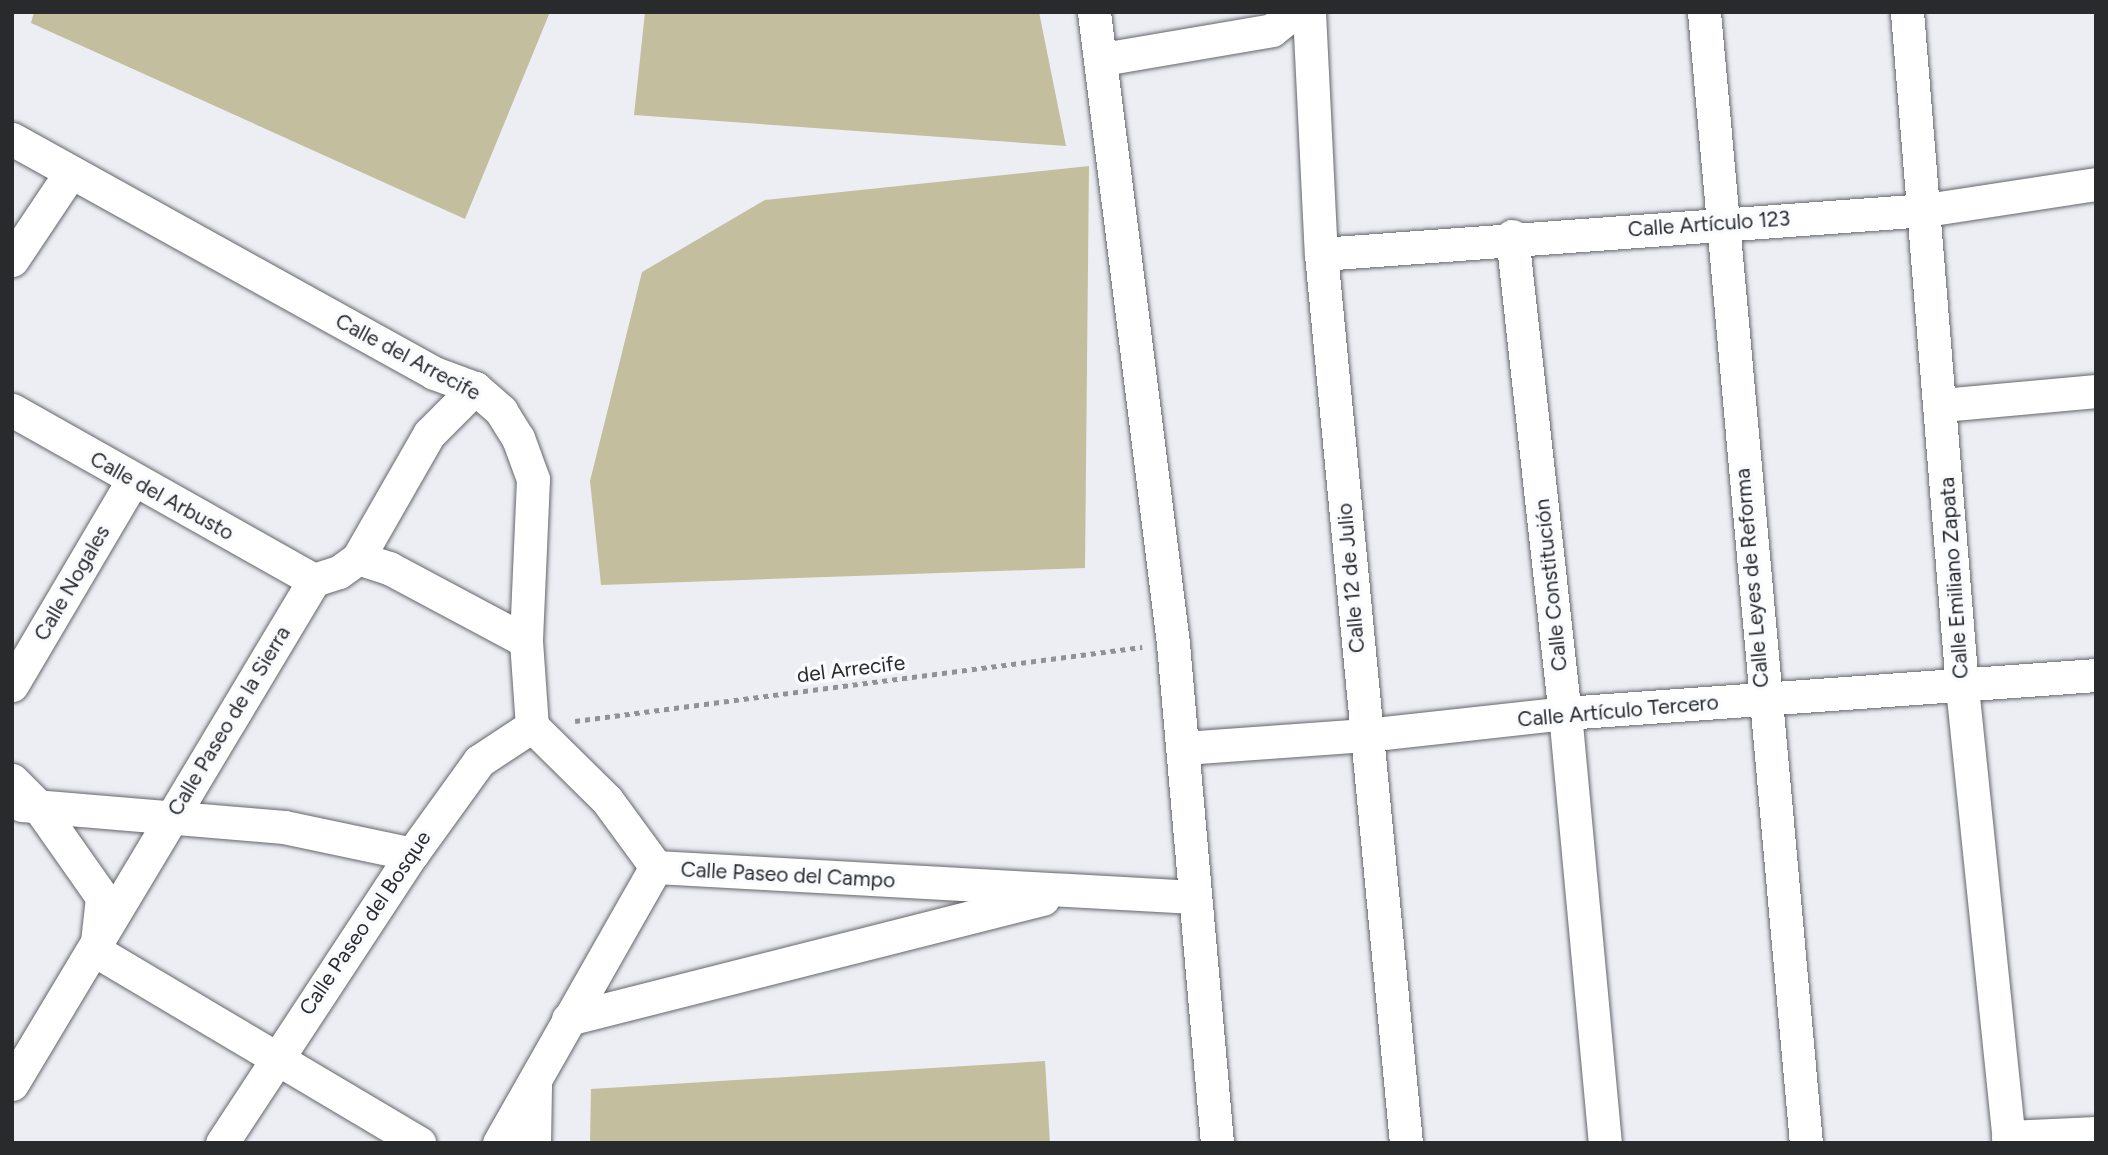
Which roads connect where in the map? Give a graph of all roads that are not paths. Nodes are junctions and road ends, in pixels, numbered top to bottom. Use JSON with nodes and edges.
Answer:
{"nodes":[{"id":1,"x":1094,"y":12,"type":"edge"},
{"id":2,"x":1294,"y":12,"type":"edge"},
{"id":3,"x":1309,"y":12,"type":"edge"},
{"id":4,"x":1704,"y":12,"type":"edge"},
{"id":5,"x":1907,"y":12,"type":"edge"},
{"id":6,"x":1102,"y":59,"type":"junction"},
{"id":7,"x":12,"y":139,"type":"edge"},
{"id":8,"x":71,"y":172,"type":"junction"},
{"id":9,"x":2096,"y":184,"type":"edge"},
{"id":10,"x":1926,"y":210,"type":"junction"},
{"id":11,"x":1720,"y":223,"type":"junction"},
{"id":12,"x":1512,"y":236,"type":"junction"},
{"id":13,"x":1321,"y":254,"type":"junction"},
{"id":14,"x":12,"y":260,"type":"edge"},
{"id":15,"x":475,"y":388,"type":"junction"},
{"id":16,"x":2096,"y":391,"type":"edge"},
{"id":17,"x":1942,"y":405,"type":"junction"},
{"id":18,"x":12,"y":410,"type":"edge"},
{"id":19,"x":27,"y":430,"type":"edge"},
{"id":20,"x":132,"y":481,"type":"junction"},
{"id":21,"x":358,"y":558,"type":"junction"},
{"id":22,"x":314,"y":580,"type":"junction"},
{"id":23,"x":526,"y":641,"type":"junction"},
{"id":24,"x":2096,"y":675,"type":"edge"},
{"id":25,"x":12,"y":685,"type":"edge"},
{"id":26,"x":1962,"y":687,"type":"junction"},
{"id":27,"x":1763,"y":699,"type":"junction"},
{"id":28,"x":1565,"y":713,"type":"junction"},
{"id":29,"x":532,"y":726,"type":"junction"},
{"id":30,"x":1366,"y":735,"type":"junction"},
{"id":31,"x":1184,"y":748,"type":"junction"},
{"id":32,"x":12,"y":780,"type":"edge"},
{"id":33,"x":25,"y":805,"type":"edge"},
{"id":34,"x":173,"y":814,"type":"junction"},
{"id":35,"x":412,"y":853,"type":"junction"},
{"id":36,"x":656,"y":867,"type":"junction"},
{"id":37,"x":1076,"y":890,"type":"junction"},
{"id":38,"x":1194,"y":897,"type":"junction"},
{"id":39,"x":96,"y":951,"type":"junction"},
{"id":40,"x":568,"y":1018,"type":"junction"},
{"id":41,"x":273,"y":1059,"type":"junction"},
{"id":42,"x":535,"y":1077,"type":"junction"},
{"id":43,"x":12,"y":1084,"type":"edge"},
{"id":44,"x":2096,"y":1133,"type":"edge"},
{"id":45,"x":2008,"y":1140,"type":"edge"},
{"id":46,"x":222,"y":1143,"type":"edge"},
{"id":47,"x":419,"y":1143,"type":"edge"},
{"id":48,"x":499,"y":1143,"type":"edge"},
{"id":49,"x":534,"y":1143,"type":"edge"},
{"id":50,"x":1217,"y":1143,"type":"edge"},
{"id":51,"x":1406,"y":1143,"type":"edge"},
{"id":52,"x":1605,"y":1143,"type":"edge"},
{"id":53,"x":1806,"y":1143,"type":"edge"}],
"edges":[{"from":1,"to":6,"type":"street"},
{"from":2,"to":6,"type":"street"},
{"from":3,"to":13,"type":"street","name":"Calle 12 de Julio"},
{"from":4,"to":11,"type":"street","name":"Calle Leyes de Reforma"},
{"from":5,"to":10,"type":"street","name":"Calle Emiliano Zapata"},
{"from":6,"to":31,"type":"street"},
{"from":7,"to":8,"type":"street","name":"Calle del Arrecife"},
{"from":8,"to":14,"type":"street"},
{"from":8,"to":15,"type":"street","name":"Calle del Arrecife"},
{"from":9,"to":10,"type":"street","name":"Calle Artículo 123"},
{"from":10,"to":11,"type":"street","name":"Calle Artículo 123"},
{"from":10,"to":17,"type":"street","name":"Calle Emiliano Zapata"},
{"from":11,"to":12,"type":"street","name":"Calle Artículo 123"},
{"from":11,"to":27,"type":"street","name":"Calle Leyes de Reforma"},
{"from":12,"to":13,"type":"street","name":"Calle Artículo 123"},
{"from":12,"to":28,"type":"street","name":"Calle Constitución"},
{"from":13,"to":30,"type":"street","name":"Calle 12 de Julio"},
{"from":15,"to":21,"type":"street"},
{"from":15,"to":23,"type":"street","name":"Calle del Arrecife"},
{"from":16,"to":17,"type":"street"},
{"from":17,"to":26,"type":"street","name":"Calle Emiliano Zapata"},
{"from":18,"to":19,"type":"street","name":"Calle del Arbusto"},
{"from":19,"to":20,"type":"street","name":"Calle del Arbusto"},
{"from":20,"to":22,"type":"street","name":"Calle del Arbusto"},
{"from":20,"to":25,"type":"street","name":"Calle Nogales"},
{"from":21,"to":22,"type":"street"},
{"from":21,"to":23,"type":"street"},
{"from":22,"to":34,"type":"street","name":"Calle Paseo de la Sierra"},
{"from":23,"to":29,"type":"street","name":"Calle del Arrecife"},
{"from":24,"to":26,"type":"street","name":"Calle Artículo Tercero"},
{"from":26,"to":27,"type":"street","name":"Calle Artículo Tercero"},
{"from":26,"to":45,"type":"street","name":"Calle Emiliano Zapata"},
{"from":27,"to":28,"type":"street","name":"Calle Artículo Tercero"},
{"from":27,"to":53,"type":"street","name":"Calle Leyes de Reforma"},
{"from":28,"to":30,"type":"street","name":"Calle Artículo Tercero"},
{"from":28,"to":52,"type":"street","name":"Calle Constitución"},
{"from":29,"to":35,"type":"street","name":"Calle Paseo del Bosque"},
{"from":29,"to":36,"type":"street"},
{"from":30,"to":31,"type":"street","name":"Calle Artículo Tercero"},
{"from":30,"to":51,"type":"street","name":"Calle 12 de Julio"},
{"from":31,"to":38,"type":"street"},
{"from":32,"to":33,"type":"street"},
{"from":33,"to":34,"type":"street"},
{"from":33,"to":39,"type":"street"},
{"from":34,"to":35,"type":"street"},
{"from":34,"to":39,"type":"street","name":"Calle Paseo de la Sierra"},
{"from":35,"to":41,"type":"street","name":"Calle Paseo del Bosque"},
{"from":36,"to":37,"type":"street","name":"Calle Paseo del Campo"},
{"from":36,"to":40,"type":"street","name":"Calle Paseo del Campo"},
{"from":37,"to":38,"type":"street","name":"Calle Paseo del Campo"},
{"from":37,"to":40,"type":"street"},
{"from":38,"to":50,"type":"street"},
{"from":39,"to":41,"type":"street"},
{"from":39,"to":43,"type":"street","name":"Calle Paseo de la Sierra"},
{"from":40,"to":42,"type":"street","name":"Calle Paseo del Campo"},
{"from":41,"to":46,"type":"street","name":"Calle Paseo del Bosque"},
{"from":41,"to":47,"type":"street"},
{"from":42,"to":48,"type":"street","name":"Calle Paseo del Campo"},
{"from":42,"to":49,"type":"street"},
{"from":44,"to":45,"type":"street"}]}
